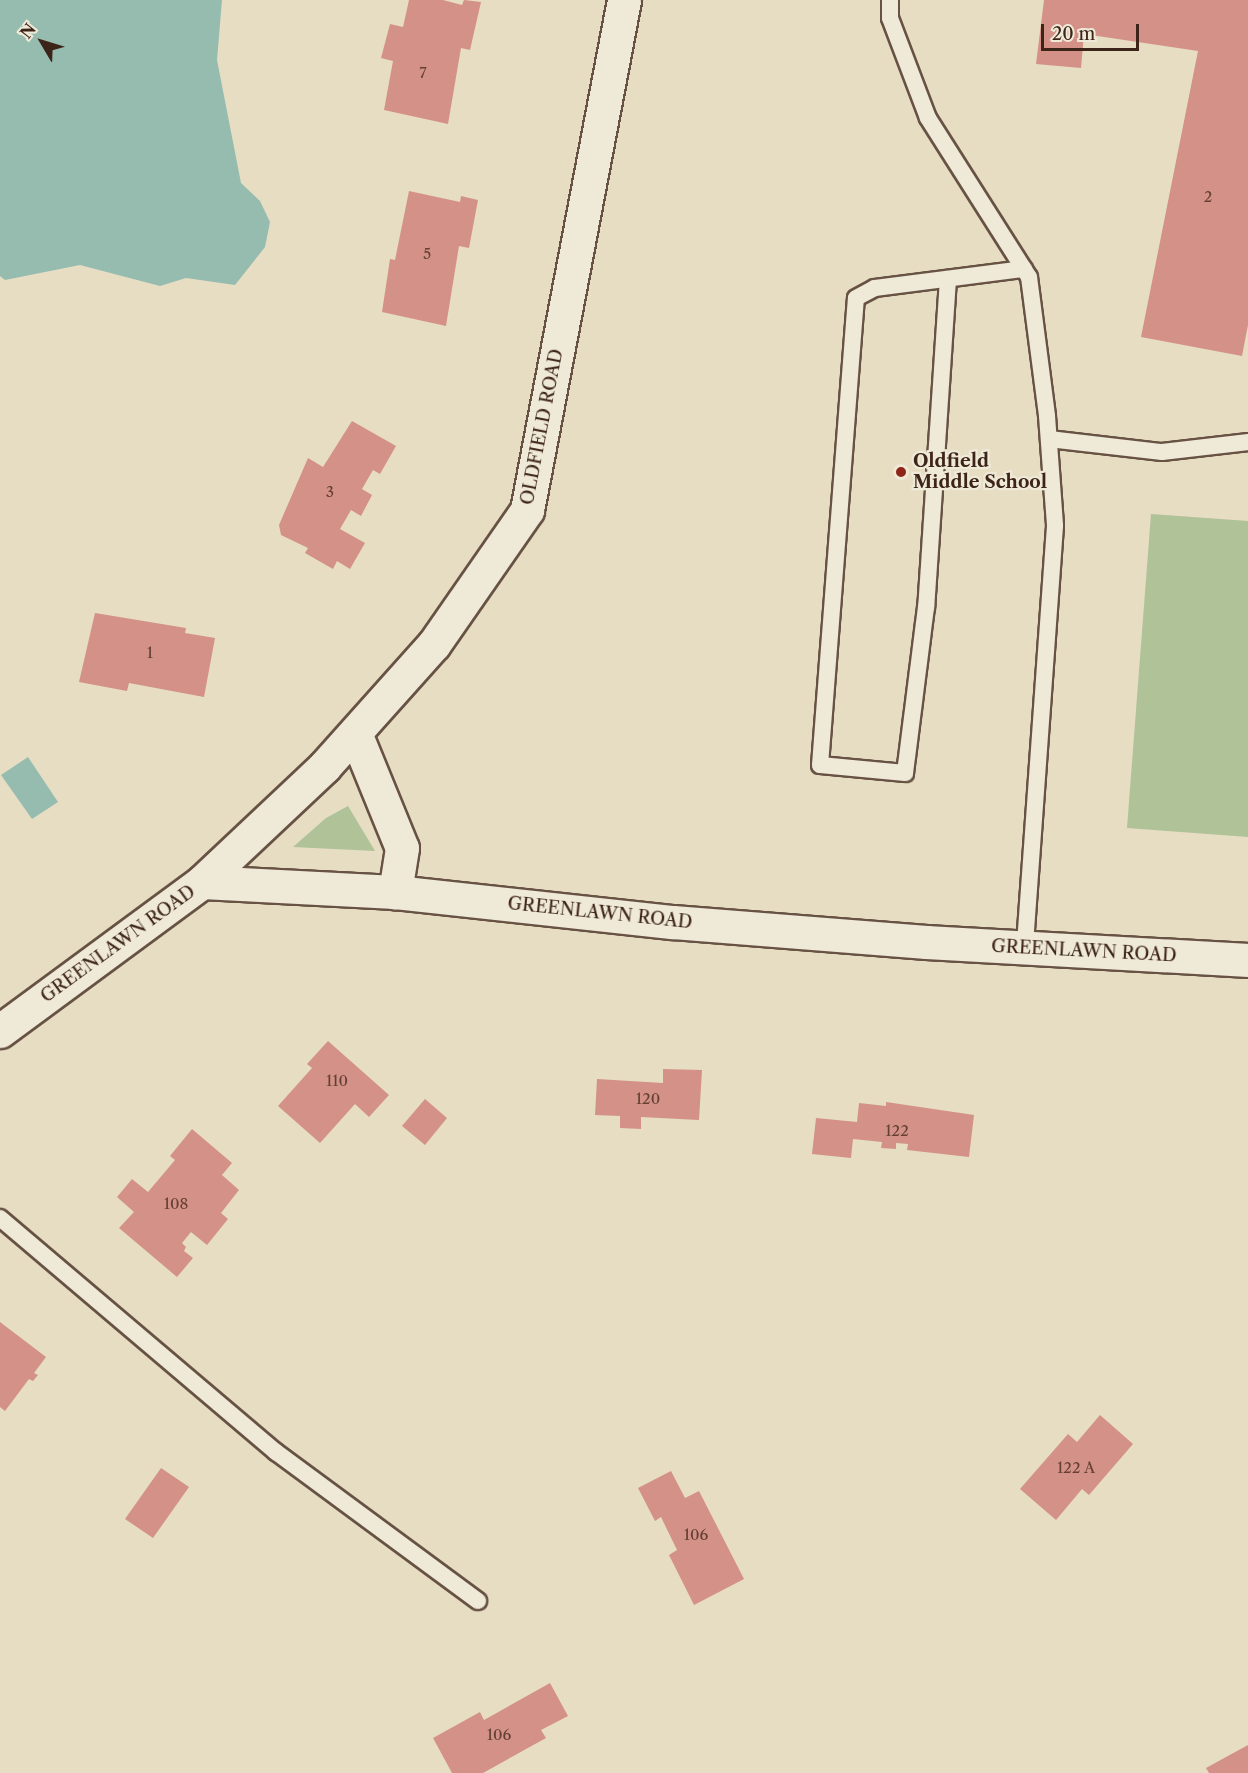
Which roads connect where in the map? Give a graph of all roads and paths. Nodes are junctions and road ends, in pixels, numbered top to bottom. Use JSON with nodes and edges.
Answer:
{"nodes":[{"id":1,"x":624,"y":0,"type":"edge"},
{"id":2,"x":890,"y":0,"type":"edge"},
{"id":3,"x":1024,"y":269,"type":"junction"},
{"id":4,"x":948,"y":279,"type":"junction"},
{"id":5,"x":1049,"y":439,"type":"junction"},
{"id":6,"x":1248,"y":442,"type":"edge"},
{"id":7,"x":355,"y":733,"type":"junction"},
{"id":8,"x":202,"y":882,"type":"junction"},
{"id":9,"x":395,"y":892,"type":"junction"},
{"id":10,"x":1025,"y":947,"type":"junction"},
{"id":11,"x":1248,"y":960,"type":"edge"},
{"id":12,"x":0,"y":1031,"type":"edge"},
{"id":13,"x":0,"y":1218,"type":"edge"},
{"id":14,"x":478,"y":1601,"type":"dead end"}],
"edges":[{"from":1,"to":7,"type":"main road","name":"OLDFIELD ROAD"},
{"from":2,"to":3,"type":"lane"},
{"from":3,"to":4,"type":"lane"},
{"from":3,"to":5,"type":"lane"},
{"from":4,"to":4,"type":"lane"},
{"from":5,"to":6,"type":"lane"},
{"from":5,"to":10,"type":"lane"},
{"from":7,"to":8,"type":"main road","name":"OLDFIELD ROAD"},
{"from":7,"to":9,"type":"main road"},
{"from":8,"to":9,"type":"main road","name":"GREENLAWN ROAD"},
{"from":8,"to":12,"type":"main road","name":"GREENLAWN ROAD"},
{"from":9,"to":10,"type":"main road","name":"GREENLAWN ROAD"},
{"from":10,"to":11,"type":"main road","name":"GREENLAWN ROAD"},
{"from":13,"to":14,"type":"lane"}]}
